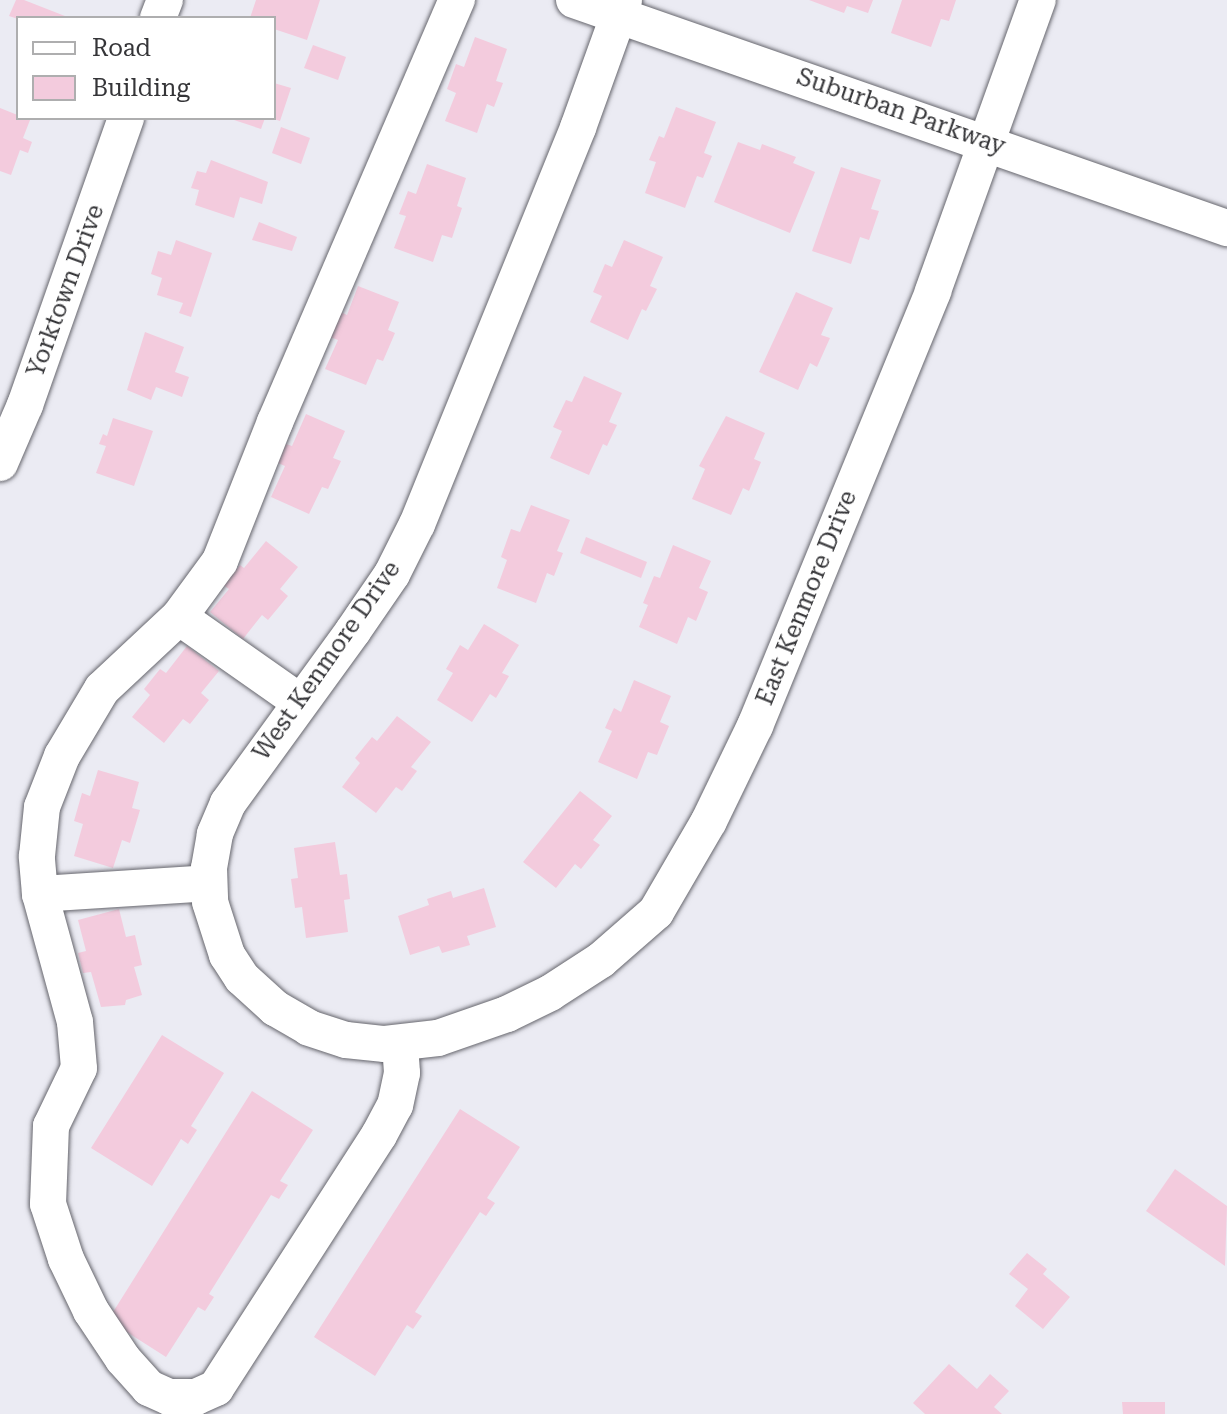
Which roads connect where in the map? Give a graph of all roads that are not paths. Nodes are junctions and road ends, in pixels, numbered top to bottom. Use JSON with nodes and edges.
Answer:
{"nodes":[{"id":1,"x":457,"y":0,"type":"edge"},
{"id":2,"x":574,"y":0,"type":"edge"},
{"id":3,"x":1038,"y":0,"type":"edge"},
{"id":4,"x":621,"y":8,"type":"edge"},
{"id":5,"x":125,"y":120,"type":"edge"},
{"id":6,"x":987,"y":141,"type":"junction"},
{"id":7,"x":1227,"y":228,"type":"edge"},
{"id":8,"x":0,"y":463,"type":"edge"},
{"id":9,"x":179,"y":617,"type":"junction"},
{"id":10,"x":300,"y":702,"type":"junction"},
{"id":11,"x":209,"y":883,"type":"junction"},
{"id":12,"x":40,"y":894,"type":"junction"},
{"id":13,"x":400,"y":1044,"type":"junction"}],
"edges":[{"from":1,"to":9,"type":"street"},
{"from":2,"to":4,"type":"street","name":"Suburban Parkway"},
{"from":3,"to":6,"type":"street","name":"East Kenmore Drive"},
{"from":4,"to":6,"type":"street","name":"Suburban Parkway"},
{"from":4,"to":10,"type":"street","name":"West Kenmore Drive"},
{"from":5,"to":8,"type":"street","name":"Yorktown Drive"},
{"from":6,"to":7,"type":"street","name":"Suburban Parkway"},
{"from":6,"to":13,"type":"street","name":"East Kenmore Drive"},
{"from":9,"to":10,"type":"street"},
{"from":9,"to":12,"type":"street"},
{"from":10,"to":11,"type":"street","name":"West Kenmore Drive"},
{"from":11,"to":12,"type":"street"},
{"from":11,"to":13,"type":"street","name":"West Kenmore Drive"},
{"from":12,"to":13,"type":"street"}]}
